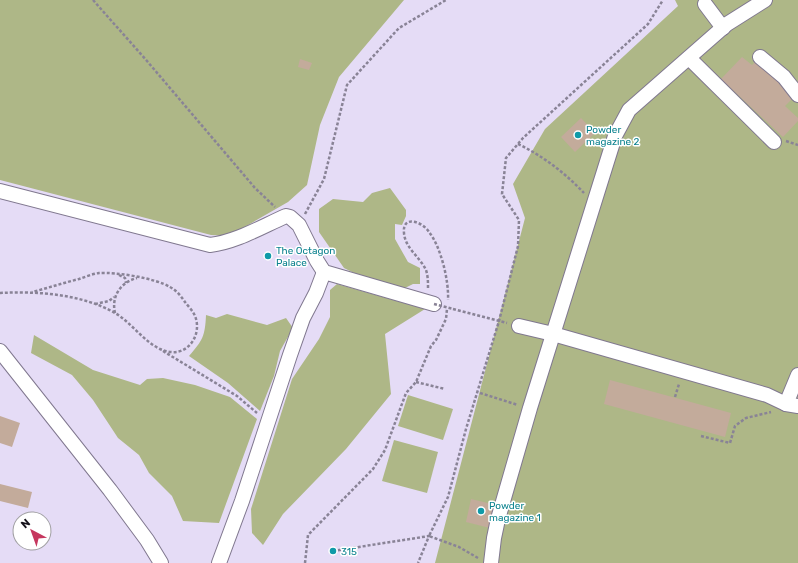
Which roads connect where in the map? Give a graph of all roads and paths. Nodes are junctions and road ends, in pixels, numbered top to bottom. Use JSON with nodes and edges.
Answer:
{"nodes":[{"id":1,"x":93,"y":0,"type":"edge"},
{"id":2,"x":446,"y":0,"type":"edge"},
{"id":3,"x":663,"y":0,"type":"edge"},
{"id":4,"x":765,"y":0,"type":"edge"},
{"id":5,"x":705,"y":4,"type":"dead end"},
{"id":6,"x":723,"y":28,"type":"junction"},
{"id":7,"x":760,"y":57,"type":"dead end"},
{"id":8,"x":689,"y":58,"type":"junction"},
{"id":9,"x":781,"y":75,"type":"junction"},
{"id":10,"x":798,"y":76,"type":"edge"},
{"id":11,"x":798,"y":80,"type":"edge"},
{"id":12,"x":798,"y":96,"type":"edge"},
{"id":13,"x":774,"y":142,"type":"dead end"},
{"id":14,"x":518,"y":144,"type":"junction"},
{"id":15,"x":0,"y":191,"type":"edge"},
{"id":16,"x":594,"y":204,"type":"junction"},
{"id":17,"x":286,"y":216,"type":"junction"},
{"id":18,"x":299,"y":225,"type":"junction"},
{"id":19,"x":324,"y":272,"type":"junction"},
{"id":20,"x":117,"y":274,"type":"junction"},
{"id":21,"x":139,"y":278,"type":"junction"},
{"id":22,"x":126,"y":283,"type":"junction"},
{"id":23,"x":32,"y":292,"type":"junction"},
{"id":24,"x":0,"y":293,"type":"edge"},
{"id":25,"x":114,"y":297,"type":"junction"},
{"id":26,"x":93,"y":304,"type":"junction"},
{"id":27,"x":432,"y":304,"type":"junction"},
{"id":28,"x":115,"y":313,"type":"junction"},
{"id":29,"x":499,"y":321,"type":"junction"},
{"id":30,"x":519,"y":326,"type":"joint"},
{"id":31,"x":553,"y":334,"type":"junction"},
{"id":32,"x":160,"y":350,"type":"junction"},
{"id":33,"x":0,"y":352,"type":"edge"},
{"id":34,"x":798,"y":375,"type":"edge"},
{"id":35,"x":416,"y":382,"type":"junction"},
{"id":36,"x":445,"y":390,"type":"dead end"},
{"id":37,"x":480,"y":393,"type":"dead end"},
{"id":38,"x":792,"y":405,"type":"edge"},
{"id":39,"x":530,"y":408,"type":"junction"},
{"id":40,"x":268,"y":422,"type":"junction"},
{"id":41,"x":701,"y":436,"type":"dead end"},
{"id":42,"x":429,"y":536,"type":"junction"},
{"id":43,"x":333,"y":551,"type":"dead end"},
{"id":44,"x":486,"y":561,"type":"edge"},
{"id":45,"x":161,"y":563,"type":"edge"},
{"id":46,"x":219,"y":563,"type":"edge"},
{"id":47,"x":305,"y":563,"type":"edge"},
{"id":48,"x":418,"y":563,"type":"edge"}],
"edges":[{"from":1,"to":17,"type":"path"},
{"from":2,"to":18,"type":"path"},
{"from":3,"to":14,"type":"path"},
{"from":4,"to":6,"type":"street"},
{"from":5,"to":6,"type":"street"},
{"from":6,"to":8,"type":"street"},
{"from":7,"to":9,"type":"street"},
{"from":8,"to":13,"type":"street"},
{"from":8,"to":16,"type":"street"},
{"from":9,"to":10,"type":"street"},
{"from":9,"to":12,"type":"street"},
{"from":11,"to":12,"type":"street"},
{"from":14,"to":16,"type":"path"},
{"from":14,"to":29,"type":"path"},
{"from":15,"to":17,"type":"street"},
{"from":16,"to":31,"type":"street"},
{"from":17,"to":18,"type":"street"},
{"from":18,"to":19,"type":"street"},
{"from":19,"to":27,"type":"street"},
{"from":19,"to":40,"type":"street"},
{"from":20,"to":21,"type":"path"},
{"from":20,"to":22,"type":"path"},
{"from":20,"to":23,"type":"path"},
{"from":21,"to":22,"type":"path"},
{"from":21,"to":32,"type":"path"},
{"from":22,"to":25,"type":"path"},
{"from":23,"to":24,"type":"path"},
{"from":23,"to":26,"type":"path"},
{"from":25,"to":26,"type":"path"},
{"from":25,"to":28,"type":"path"},
{"from":26,"to":28,"type":"path"},
{"from":27,"to":29,"type":"path","bridge":true},
{"from":27,"to":35,"type":"path"},
{"from":28,"to":32,"type":"path"},
{"from":29,"to":30,"type":"path"},
{"from":29,"to":42,"type":"path"},
{"from":30,"to":31,"type":"street"},
{"from":31,"to":38,"type":"street"},
{"from":31,"to":39,"type":"street"},
{"from":32,"to":40,"type":"path"},
{"from":33,"to":45,"type":"street"},
{"from":34,"to":38,"type":"street"},
{"from":35,"to":36,"type":"path"},
{"from":35,"to":47,"type":"path"},
{"from":37,"to":39,"type":"path"},
{"from":38,"to":41,"type":"path"},
{"from":39,"to":44,"type":"street"},
{"from":40,"to":46,"type":"street"},
{"from":42,"to":43,"type":"path"},
{"from":42,"to":44,"type":"path"},
{"from":42,"to":48,"type":"path"}]}
